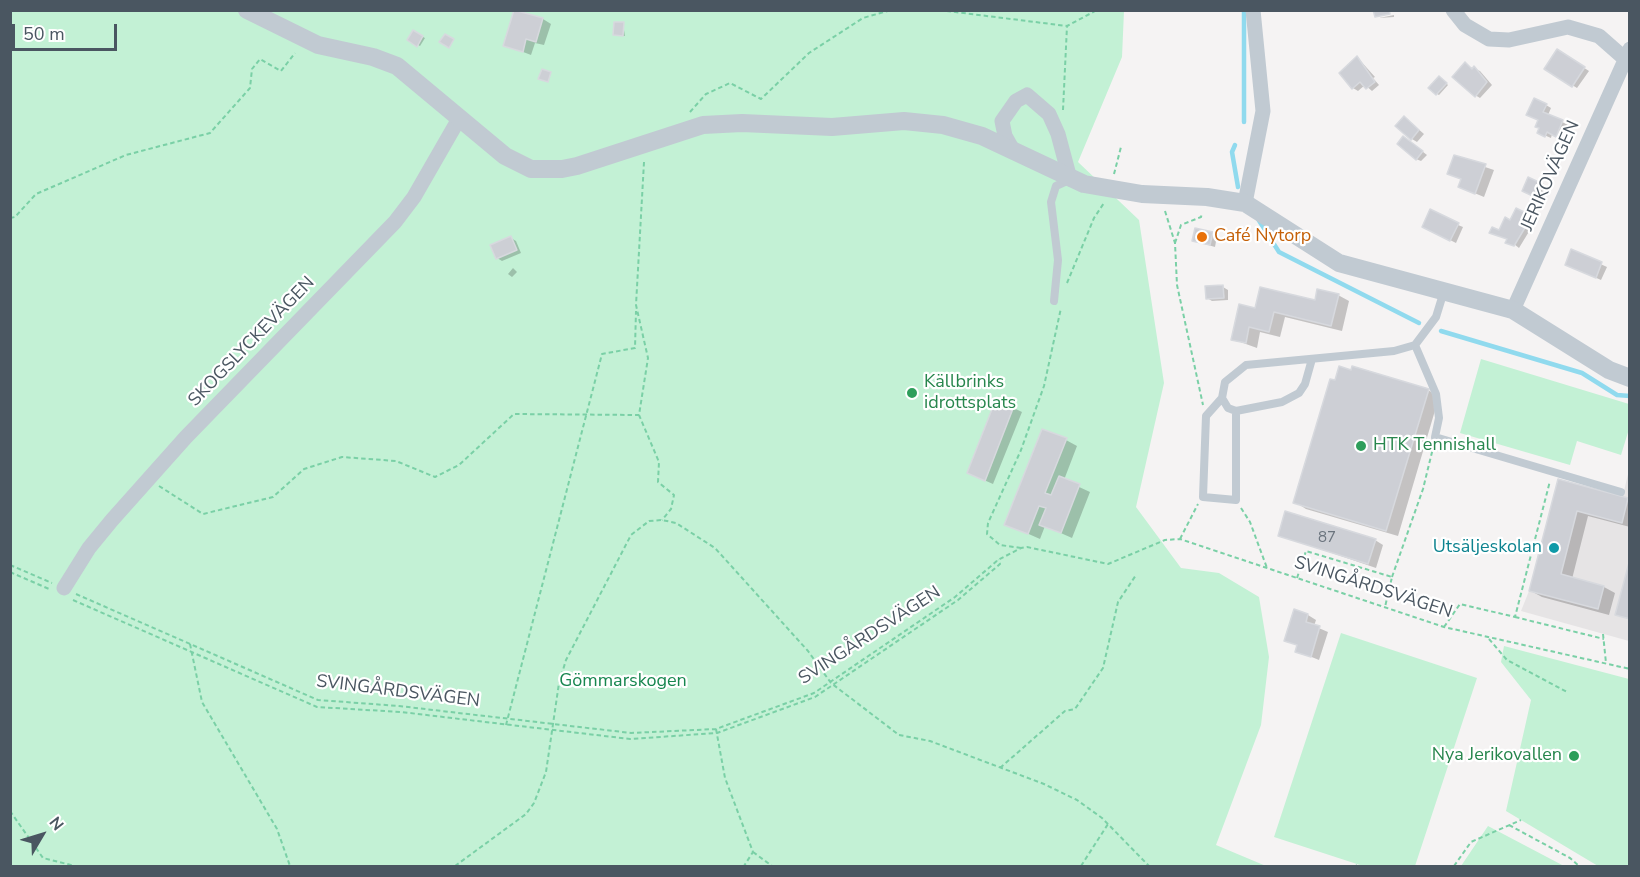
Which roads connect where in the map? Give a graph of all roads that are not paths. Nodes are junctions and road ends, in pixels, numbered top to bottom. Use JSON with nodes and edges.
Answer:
{"nodes":[{"id":1,"x":247,"y":10,"type":"edge"},
{"id":2,"x":1253,"y":10,"type":"edge"},
{"id":3,"x":1453,"y":10,"type":"edge"},
{"id":4,"x":1627,"y":53,"type":"edge"},
{"id":5,"x":460,"y":117,"type":"junction"},
{"id":6,"x":1014,"y":152,"type":"junction"},
{"id":7,"x":1070,"y":179,"type":"junction"},
{"id":8,"x":1245,"y":203,"type":"junction"},
{"id":9,"x":1444,"y":291,"type":"junction"},
{"id":10,"x":1058,"y":302,"type":"road end"},
{"id":11,"x":1513,"y":310,"type":"junction"},
{"id":12,"x":1415,"y":345,"type":"junction"},
{"id":13,"x":1312,"y":359,"type":"junction"},
{"id":14,"x":1629,"y":378,"type":"edge"},
{"id":15,"x":1222,"y":398,"type":"junction"},
{"id":16,"x":1236,"y":411,"type":"junction"},
{"id":17,"x":1621,"y":492,"type":"dead end"},
{"id":18,"x":62,"y":592,"type":"road end"}],
"edges":[{"from":1,"to":5,"type":"street"},
{"from":2,"to":8,"type":"street"},
{"from":3,"to":4,"type":"street","name":"JERIKOVÄGEN"},
{"from":4,"to":11,"type":"street","name":"JERIKOVÄGEN"},
{"from":5,"to":6,"type":"street"},
{"from":5,"to":18,"type":"street","name":"SKOGSLYCKEVÄGEN"},
{"from":6,"to":7,"type":"street"},
{"from":6,"to":7,"type":"street"},
{"from":7,"to":8,"type":"street"},
{"from":7,"to":10,"type":"lane"},
{"from":8,"to":9,"type":"street"},
{"from":9,"to":11,"type":"street"},
{"from":9,"to":12,"type":"lane"},
{"from":11,"to":14,"type":"street"},
{"from":12,"to":13,"type":"lane"},
{"from":12,"to":17,"type":"lane"},
{"from":13,"to":15,"type":"lane"},
{"from":13,"to":16,"type":"lane"},
{"from":15,"to":16,"type":"lane"},
{"from":15,"to":16,"type":"lane"}]}
